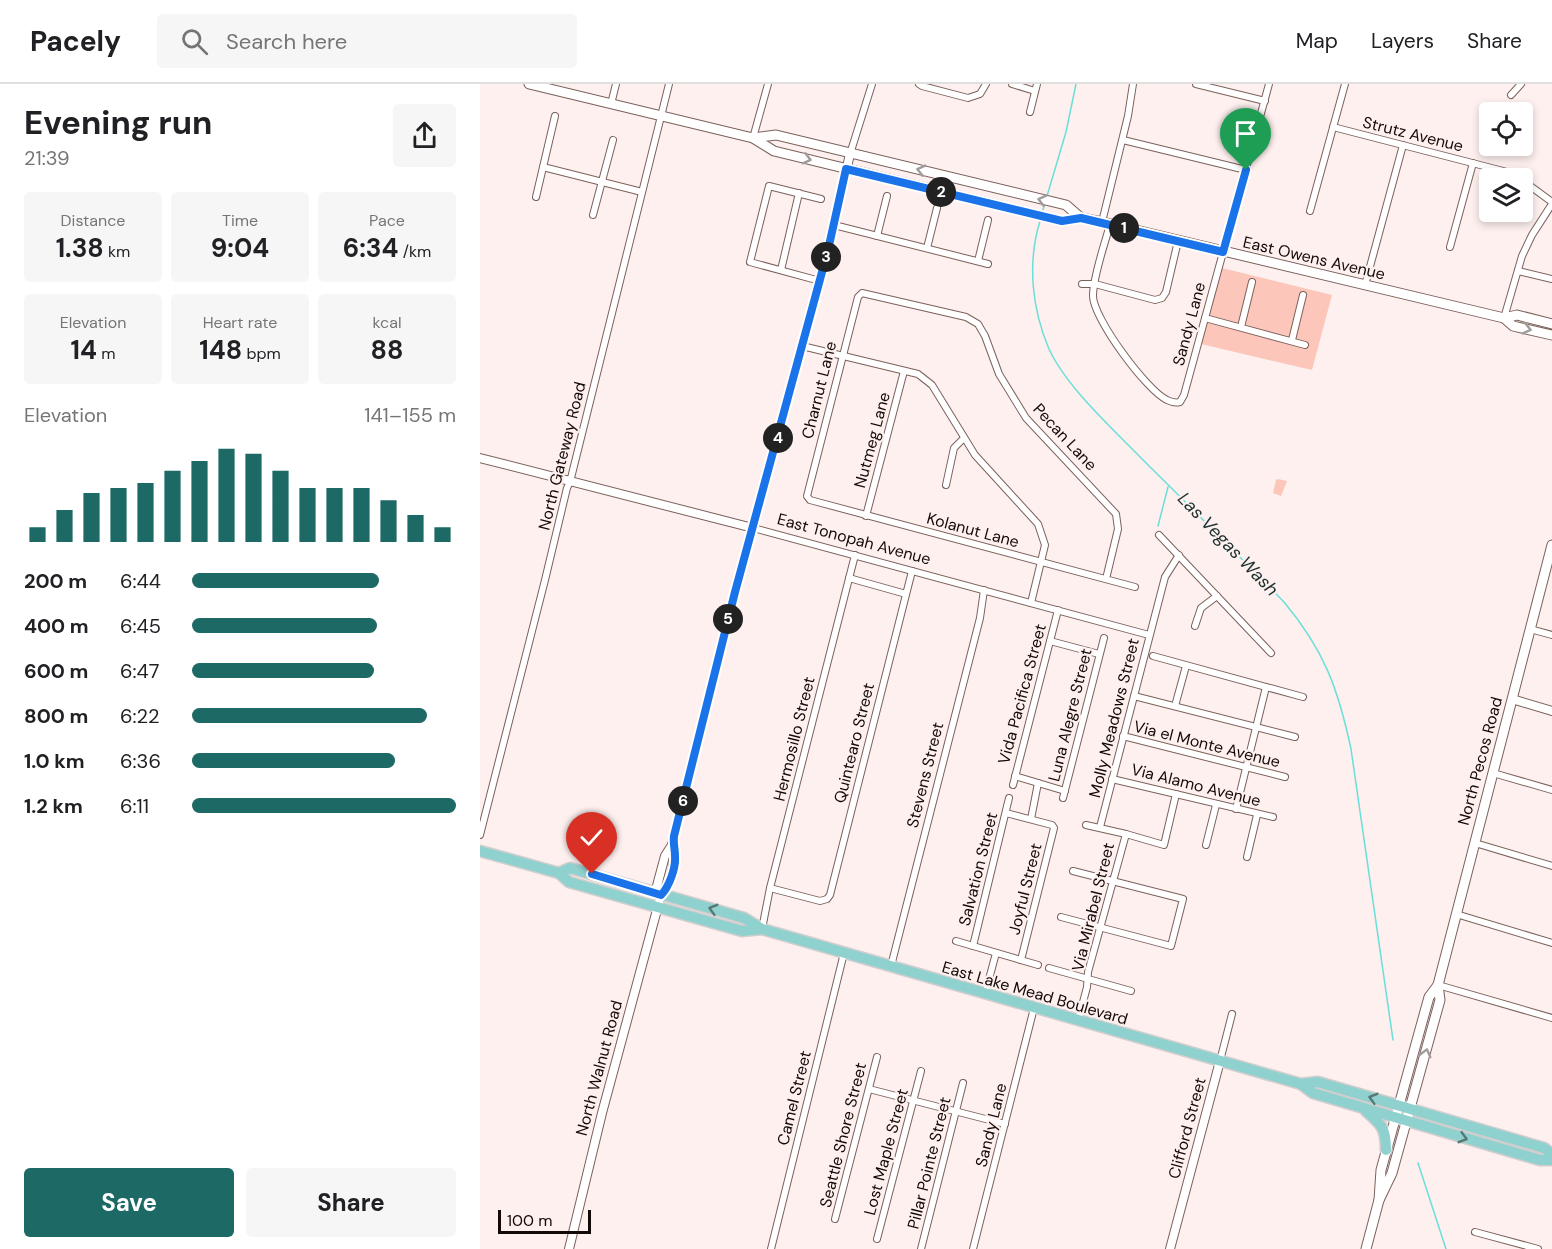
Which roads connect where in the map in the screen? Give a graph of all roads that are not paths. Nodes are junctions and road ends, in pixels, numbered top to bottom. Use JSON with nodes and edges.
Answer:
{"nodes":[{"id":1,"x":529,"y":84,"type":"edge"},
{"id":2,"x":616,"y":84,"type":"edge"},
{"id":3,"x":669,"y":84,"type":"edge"},
{"id":4,"x":768,"y":84,"type":"edge"},
{"id":5,"x":872,"y":84,"type":"edge"},
{"id":6,"x":986,"y":84,"type":"edge"},
{"id":7,"x":1012,"y":84,"type":"edge"},
{"id":8,"x":1133,"y":84,"type":"edge"},
{"id":9,"x":1196,"y":84,"type":"edge"},
{"id":10,"x":1269,"y":84,"type":"edge"},
{"id":11,"x":1345,"y":84,"type":"edge"},
{"id":12,"x":1521,"y":84,"type":"edge"},
{"id":13,"x":920,"y":85,"type":"edge"},
{"id":14,"x":1036,"y":88,"type":"edge"},
{"id":15,"x":1511,"y":95,"type":"dead end"},
{"id":16,"x":1265,"y":101,"type":"junction"},
{"id":17,"x":611,"y":104,"type":"junction"},
{"id":18,"x":1030,"y":112,"type":"dead end"},
{"id":19,"x":555,"y":116,"type":"dead end"},
{"id":20,"x":661,"y":116,"type":"junction"},
{"id":21,"x":1333,"y":127,"type":"junction"},
{"id":22,"x":753,"y":138,"type":"junction"},
{"id":23,"x":613,"y":140,"type":"dead end"},
{"id":24,"x":1123,"y":140,"type":"junction"},
{"id":25,"x":1403,"y":145,"type":"junction"},
{"id":26,"x":850,"y":154,"type":"junction"},
{"id":27,"x":1473,"y":163,"type":"junction"},
{"id":28,"x":543,"y":167,"type":"junction"},
{"id":29,"x":1492,"y":168,"type":"edge"},
{"id":30,"x":846,"y":169,"type":"junction"},
{"id":31,"x":1246,"y":170,"type":"junction"},
{"id":32,"x":602,"y":182,"type":"junction"},
{"id":33,"x":1533,"y":188,"type":"edge"},
{"id":34,"x":642,"y":192,"type":"junction"},
{"id":35,"x":799,"y":193,"type":"junction"},
{"id":36,"x":887,"y":196,"type":"dead end"},
{"id":37,"x":536,"y":197,"type":"dead end"},
{"id":38,"x":821,"y":198,"type":"dead end"},
{"id":39,"x":1552,"y":203,"type":"edge"},
{"id":40,"x":937,"y":208,"type":"dead end"},
{"id":41,"x":1310,"y":211,"type":"dead end"},
{"id":42,"x":593,"y":215,"type":"dead end"},
{"id":43,"x":1081,"y":218,"type":"junction"},
{"id":44,"x":988,"y":220,"type":"dead end"},
{"id":45,"x":1106,"y":223,"type":"junction"},
{"id":46,"x":834,"y":225,"type":"junction"},
{"id":47,"x":877,"y":236,"type":"junction"},
{"id":48,"x":1178,"y":241,"type":"junction"},
{"id":49,"x":1450,"y":247,"type":"dead end"},
{"id":50,"x":927,"y":248,"type":"junction"},
{"id":51,"x":1223,"y":252,"type":"junction"},
{"id":52,"x":978,"y":261,"type":"junction"},
{"id":53,"x":988,"y":264,"type":"dead end"},
{"id":54,"x":780,"y":270,"type":"junction"},
{"id":55,"x":1518,"y":271,"type":"junction"},
{"id":56,"x":1552,"y":279,"type":"edge"},
{"id":57,"x":820,"y":281,"type":"junction"},
{"id":58,"x":1252,"y":282,"type":"dead end"},
{"id":59,"x":1082,"y":284,"type":"dead end"},
{"id":60,"x":1095,"y":284,"type":"junction"},
{"id":61,"x":1365,"y":285,"type":"junction"},
{"id":62,"x":862,"y":293,"type":"joint"},
{"id":63,"x":1303,"y":295,"type":"dead end"},
{"id":64,"x":1205,"y":318,"type":"junction"},
{"id":65,"x":1504,"y":318,"type":"junction"},
{"id":66,"x":1552,"y":324,"type":"edge"},
{"id":67,"x":1241,"y":327,"type":"junction"},
{"id":68,"x":1552,"y":335,"type":"edge"},
{"id":69,"x":1292,"y":340,"type":"junction"},
{"id":70,"x":1305,"y":345,"type":"dead end"},
{"id":71,"x":802,"y":346,"type":"junction"},
{"id":72,"x":842,"y":356,"type":"junction"},
{"id":73,"x":904,"y":371,"type":"junction"},
{"id":74,"x":964,"y":438,"type":"junction"},
{"id":75,"x":480,"y":458,"type":"edge"},
{"id":76,"x":570,"y":482,"type":"junction"},
{"id":77,"x":946,"y":485,"type":"dead end"},
{"id":78,"x":807,"y":496,"type":"joint"},
{"id":79,"x":866,"y":516,"type":"junction"},
{"id":80,"x":753,"y":528,"type":"junction"},
{"id":81,"x":1159,"y":535,"type":"dead end"},
{"id":82,"x":1552,"y":545,"type":"edge"},
{"id":83,"x":855,"y":555,"type":"junction"},
{"id":84,"x":1179,"y":555,"type":"junction"},
{"id":85,"x":1550,"y":558,"type":"edge"},
{"id":86,"x":1041,"y":562,"type":"junction"},
{"id":87,"x":912,"y":571,"type":"junction"},
{"id":88,"x":849,"y":578,"type":"junction"},
{"id":89,"x":1106,"y":579,"type":"junction"},
{"id":90,"x":1135,"y":587,"type":"dead end"},
{"id":91,"x":984,"y":590,"type":"junction"},
{"id":92,"x":906,"y":594,"type":"junction"},
{"id":93,"x":1217,"y":596,"type":"junction"},
{"id":94,"x":1031,"y":603,"type":"junction"},
{"id":95,"x":1058,"y":610,"type":"junction"},
{"id":96,"x":1195,"y":626,"type":"dead end"},
{"id":97,"x":1530,"y":629,"type":"junction"},
{"id":98,"x":1149,"y":635,"type":"junction"},
{"id":99,"x":1552,"y":635,"type":"edge"},
{"id":100,"x":1104,"y":638,"type":"dead end"},
{"id":101,"x":1050,"y":642,"type":"junction"},
{"id":102,"x":1270,"y":653,"type":"dead end"},
{"id":103,"x":1099,"y":654,"type":"junction"},
{"id":104,"x":1153,"y":656,"type":"dead end"},
{"id":105,"x":1186,"y":666,"type":"junction"},
{"id":106,"x":1266,"y":687,"type":"junction"},
{"id":107,"x":1134,"y":696,"type":"junction"},
{"id":108,"x":1303,"y":697,"type":"dead end"},
{"id":109,"x":1512,"y":699,"type":"junction"},
{"id":110,"x":1175,"y":706,"type":"junction"},
{"id":111,"x":1552,"y":711,"type":"edge"},
{"id":112,"x":1256,"y":728,"type":"junction"},
{"id":113,"x":1123,"y":736,"type":"junction"},
{"id":114,"x":1295,"y":737,"type":"dead end"},
{"id":115,"x":1246,"y":767,"type":"junction"},
{"id":116,"x":1493,"y":773,"type":"junction"},
{"id":117,"x":1015,"y":776,"type":"junction"},
{"id":118,"x":1285,"y":777,"type":"dead end"},
{"id":119,"x":1112,"y":779,"type":"junction"},
{"id":120,"x":1038,"y":783,"type":"junction"},
{"id":121,"x":1012,"y":785,"type":"dead end"},
{"id":122,"x":1552,"y":790,"type":"edge"},
{"id":123,"x":1176,"y":795,"type":"junction"},
{"id":124,"x":1009,"y":798,"type":"dead end"},
{"id":125,"x":1216,"y":805,"type":"junction"},
{"id":126,"x":1236,"y":809,"type":"junction"},
{"id":127,"x":1006,"y":813,"type":"junction"},
{"id":128,"x":1257,"y":815,"type":"junction"},
{"id":129,"x":1273,"y":818,"type":"dead end"},
{"id":130,"x":1031,"y":819,"type":"junction"},
{"id":131,"x":1086,"y":825,"type":"dead end"},
{"id":132,"x":1100,"y":827,"type":"junction"},
{"id":133,"x":1126,"y":834,"type":"junction"},
{"id":134,"x":480,"y":835,"type":"edge"},
{"id":135,"x":1475,"y":843,"type":"junction"},
{"id":136,"x":1206,"y":846,"type":"dead end"},
{"id":137,"x":480,"y":851,"type":"edge"},
{"id":138,"x":1247,"y":857,"type":"dead end"},
{"id":139,"x":1552,"y":866,"type":"edge"},
{"id":140,"x":1073,"y":871,"type":"dead end"},
{"id":141,"x":559,"y":873,"type":"junction"},
{"id":142,"x":1113,"y":881,"type":"junction"},
{"id":143,"x":770,"y":888,"type":"junction"},
{"id":144,"x":661,"y":895,"type":"junction"},
{"id":145,"x":658,"y":908,"type":"junction"},
{"id":146,"x":1456,"y":914,"type":"junction"},
{"id":147,"x":1061,"y":916,"type":"dead end"},
{"id":148,"x":1101,"y":927,"type":"junction"},
{"id":149,"x":762,"y":929,"type":"junction"},
{"id":150,"x":956,"y":941,"type":"dead end"},
{"id":151,"x":1552,"y":943,"type":"edge"},
{"id":152,"x":973,"y":946,"type":"junction"},
{"id":153,"x":844,"y":953,"type":"junction"},
{"id":154,"x":996,"y":953,"type":"junction"},
{"id":155,"x":1021,"y":960,"type":"junction"},
{"id":156,"x":1038,"y":965,"type":"dead end"},
{"id":157,"x":891,"y":966,"type":"junction"},
{"id":158,"x":1049,"y":968,"type":"dead end"},
{"id":159,"x":1088,"y":980,"type":"junction"},
{"id":160,"x":1438,"y":985,"type":"junction"},
{"id":161,"x":1131,"y":991,"type":"dead end"},
{"id":162,"x":985,"y":994,"type":"junction"},
{"id":163,"x":1034,"y":1008,"type":"junction"},
{"id":164,"x":1232,"y":1014,"type":"dead end"},
{"id":165,"x":1552,"y":1018,"type":"edge"},
{"id":166,"x":1078,"y":1021,"type":"junction"},
{"id":167,"x":877,"y":1057,"type":"dead end"},
{"id":168,"x":1220,"y":1061,"type":"junction"},
{"id":169,"x":921,"y":1071,"type":"dead end"},
{"id":170,"x":963,"y":1083,"type":"dead end"},
{"id":171,"x":1301,"y":1084,"type":"junction"},
{"id":172,"x":869,"y":1089,"type":"junction"},
{"id":173,"x":913,"y":1099,"type":"junction"},
{"id":174,"x":1399,"y":1106,"type":"junction"},
{"id":175,"x":1361,"y":1107,"type":"junction"},
{"id":176,"x":1410,"y":1109,"type":"junction"},
{"id":177,"x":956,"y":1111,"type":"junction"},
{"id":178,"x":1395,"y":1118,"type":"junction"},
{"id":179,"x":1407,"y":1121,"type":"junction"},
{"id":180,"x":1005,"y":1124,"type":"junction"},
{"id":181,"x":1386,"y":1150,"type":"junction"},
{"id":182,"x":1552,"y":1154,"type":"edge"},
{"id":183,"x":1552,"y":1160,"type":"edge"},
{"id":184,"x":1379,"y":1200,"type":"junction"},
{"id":185,"x":835,"y":1219,"type":"dead end"},
{"id":186,"x":1476,"y":1232,"type":"dead end"},
{"id":187,"x":877,"y":1239,"type":"dead end"},
{"id":188,"x":569,"y":1249,"type":"edge"},
{"id":189,"x":771,"y":1249,"type":"edge"},
{"id":190,"x":921,"y":1249,"type":"edge"},
{"id":191,"x":973,"y":1249,"type":"edge"},
{"id":192,"x":1170,"y":1249,"type":"edge"},
{"id":193,"x":1366,"y":1249,"type":"edge"},
{"id":194,"x":1538,"y":1249,"type":"edge"}],
"edges":[{"from":1,"to":17,"type":"main road","name":"East Owens Avenue"},
{"from":2,"to":17,"type":"street"},
{"from":3,"to":20,"type":"street","name":"North Gateway Road"},
{"from":4,"to":22,"type":"street"},
{"from":5,"to":26,"type":"street"},
{"from":6,"to":13,"type":"street"},
{"from":7,"to":14,"type":"street"},
{"from":8,"to":24,"type":"street"},
{"from":9,"to":16,"type":"street"},
{"from":10,"to":16,"type":"street","name":"Sandy Lane"},
{"from":11,"to":21,"type":"street"},
{"from":12,"to":15,"type":"street"},
{"from":14,"to":18,"type":"street"},
{"from":16,"to":31,"type":"street","name":"Sandy Lane"},
{"from":17,"to":20,"type":"main road","name":"East Owens Avenue"},
{"from":19,"to":28,"type":"street"},
{"from":20,"to":22,"type":"main road","name":"East Owens Avenue"},
{"from":20,"to":34,"type":"street","name":"North Gateway Road"},
{"from":21,"to":25,"type":"street","name":"Strutz Avenue"},
{"from":21,"to":41,"type":"street"},
{"from":22,"to":26,"type":"main road","name":"East Owens Avenue"},
{"from":22,"to":30,"type":"main road","name":"East Owens Avenue","one_way":true},
{"from":23,"to":32,"type":"street"},
{"from":24,"to":31,"type":"street"},
{"from":24,"to":45,"type":"street"},
{"from":25,"to":27,"type":"street","name":"Strutz Avenue"},
{"from":25,"to":61,"type":"street"},
{"from":26,"to":30,"type":"street","name":"North Walnut Road"},
{"from":43,"to":26,"type":"main road","name":"East Owens Avenue","one_way":true},
{"from":27,"to":29,"type":"street","name":"Strutz Avenue"},
{"from":27,"to":49,"type":"street"},
{"from":28,"to":32,"type":"street"},
{"from":28,"to":37,"type":"street"},
{"from":30,"to":43,"type":"main road","name":"East Owens Avenue"},
{"from":30,"to":46,"type":"street","name":"North Walnut Road"},
{"from":31,"to":51,"type":"street","name":"Sandy Lane"},
{"from":32,"to":34,"type":"street"},
{"from":32,"to":42,"type":"street"},
{"from":33,"to":39,"type":"street","name":"Strutz Avenue"},
{"from":34,"to":76,"type":"street","name":"North Gateway Road"},
{"from":35,"to":38,"type":"street"},
{"from":35,"to":54,"type":"street"},
{"from":35,"to":54,"type":"street"},
{"from":36,"to":47,"type":"street"},
{"from":39,"to":55,"type":"street"},
{"from":40,"to":50,"type":"street"},
{"from":43,"to":45,"type":"main road","name":"East Owens Avenue"},
{"from":44,"to":52,"type":"street"},
{"from":45,"to":48,"type":"main road","name":"East Owens Avenue"},
{"from":45,"to":60,"type":"street"},
{"from":46,"to":47,"type":"street"},
{"from":46,"to":57,"type":"street","name":"North Walnut Road"},
{"from":47,"to":50,"type":"street"},
{"from":48,"to":51,"type":"main road","name":"East Owens Avenue"},
{"from":48,"to":60,"type":"street"},
{"from":50,"to":52,"type":"street"},
{"from":51,"to":61,"type":"main road","name":"East Owens Avenue"},
{"from":51,"to":64,"type":"street","name":"Sandy Lane"},
{"from":52,"to":53,"type":"street"},
{"from":54,"to":57,"type":"street"},
{"from":55,"to":56,"type":"street"},
{"from":55,"to":65,"type":"street"},
{"from":57,"to":71,"type":"street","name":"North Walnut Road"},
{"from":58,"to":67,"type":"street"},
{"from":59,"to":60,"type":"street"},
{"from":60,"to":64,"type":"street","name":"Sandy Lane"},
{"from":61,"to":65,"type":"main road","name":"East Owens Avenue"},
{"from":62,"to":72,"type":"street","name":"Charnut Lane"},
{"from":62,"to":89,"type":"street","name":"Pecan Lane"},
{"from":63,"to":69,"type":"street"},
{"from":64,"to":67,"type":"street"},
{"from":65,"to":66,"type":"main road","name":"East Owens Avenue"},
{"from":65,"to":68,"type":"main road","name":"East Owens Avenue","one_way":true},
{"from":67,"to":69,"type":"street"},
{"from":69,"to":70,"type":"street"},
{"from":71,"to":72,"type":"street"},
{"from":71,"to":80,"type":"street","name":"North Walnut Road"},
{"from":72,"to":73,"type":"street"},
{"from":72,"to":78,"type":"street","name":"Charnut Lane"},
{"from":73,"to":74,"type":"street"},
{"from":73,"to":79,"type":"street","name":"Nutmeg Lane"},
{"from":74,"to":77,"type":"street"},
{"from":74,"to":86,"type":"street"},
{"from":75,"to":76,"type":"street","name":"East Tonopah Avenue"},
{"from":76,"to":80,"type":"street","name":"East Tonopah Avenue"},
{"from":76,"to":134,"type":"street","name":"North Gateway Road"},
{"from":78,"to":79,"type":"street","name":"Kolanut Lane"},
{"from":79,"to":86,"type":"street","name":"Kolanut Lane"},
{"from":80,"to":83,"type":"street","name":"East Tonopah Avenue"},
{"from":80,"to":144,"type":"street","name":"North Walnut Road"},
{"from":81,"to":84,"type":"street"},
{"from":82,"to":85,"type":"main road","name":"North Pecos Road"},
{"from":83,"to":87,"type":"street","name":"East Tonopah Avenue"},
{"from":83,"to":88,"type":"street","name":"Hermosillo Street"},
{"from":84,"to":93,"type":"street"},
{"from":84,"to":98,"type":"street","name":"Molly Meadows Street"},
{"from":85,"to":97,"type":"main road","name":"North Pecos Road"},
{"from":86,"to":89,"type":"street","name":"Kolanut Lane"},
{"from":86,"to":94,"type":"street"},
{"from":87,"to":91,"type":"street","name":"East Tonopah Avenue"},
{"from":87,"to":92,"type":"street","name":"Quintearo Street"},
{"from":88,"to":92,"type":"street"},
{"from":88,"to":143,"type":"street","name":"Hermosillo Street"},
{"from":89,"to":90,"type":"street","name":"Kolanut Lane"},
{"from":91,"to":94,"type":"street","name":"East Tonopah Avenue"},
{"from":91,"to":157,"type":"street","name":"Stevens Street"},
{"from":92,"to":143,"type":"street","name":"Quintearo Street"},
{"from":93,"to":96,"type":"street"},
{"from":93,"to":102,"type":"street"},
{"from":94,"to":95,"type":"street","name":"East Tonopah Avenue"},
{"from":95,"to":98,"type":"street","name":"East Tonopah Avenue"},
{"from":95,"to":101,"type":"street","name":"Vida Pacifica Street"},
{"from":97,"to":99,"type":"street"},
{"from":97,"to":109,"type":"main road","name":"North Pecos Road"},
{"from":98,"to":107,"type":"street","name":"Molly Meadows Street"},
{"from":100,"to":103,"type":"street","name":"Luna Alegre Street"},
{"from":101,"to":103,"type":"street"},
{"from":101,"to":117,"type":"street","name":"Vida Pacifica Street"},
{"from":103,"to":120,"type":"street","name":"Luna Alegre Street"},
{"from":104,"to":105,"type":"street"},
{"from":105,"to":106,"type":"street"},
{"from":105,"to":110,"type":"street"},
{"from":106,"to":108,"type":"street"},
{"from":106,"to":112,"type":"street"},
{"from":107,"to":110,"type":"street"},
{"from":107,"to":113,"type":"street","name":"Molly Meadows Street"},
{"from":109,"to":111,"type":"street"},
{"from":109,"to":116,"type":"main road","name":"North Pecos Road"},
{"from":110,"to":112,"type":"street"},
{"from":112,"to":114,"type":"street"},
{"from":112,"to":115,"type":"street"},
{"from":113,"to":115,"type":"street","name":"Via el Monte Avenue"},
{"from":113,"to":119,"type":"street","name":"Molly Meadows Street"},
{"from":115,"to":118,"type":"street","name":"Via el Monte Avenue"},
{"from":115,"to":126,"type":"street"},
{"from":116,"to":122,"type":"street"},
{"from":116,"to":135,"type":"main road","name":"North Pecos Road"},
{"from":117,"to":120,"type":"street"},
{"from":117,"to":121,"type":"street","name":"Vida Pacifica Street"},
{"from":119,"to":123,"type":"street","name":"Via Alamo Avenue"},
{"from":119,"to":132,"type":"street","name":"Molly Meadows Street"},
{"from":120,"to":130,"type":"street"},
{"from":123,"to":125,"type":"street","name":"Via Alamo Avenue"},
{"from":123,"to":133,"type":"street"},
{"from":124,"to":127,"type":"street","name":"Salvation Street"},
{"from":125,"to":126,"type":"street","name":"Via Alamo Avenue"},
{"from":125,"to":136,"type":"street"},
{"from":126,"to":128,"type":"street","name":"Via Alamo Avenue"},
{"from":127,"to":130,"type":"street"},
{"from":127,"to":152,"type":"street","name":"Salvation Street"},
{"from":128,"to":129,"type":"street","name":"Via Alamo Avenue"},
{"from":128,"to":138,"type":"street"},
{"from":130,"to":155,"type":"street","name":"Joyful Street"},
{"from":131,"to":132,"type":"street"},
{"from":132,"to":133,"type":"street"},
{"from":133,"to":142,"type":"street","name":"Via Mirabel Street"},
{"from":135,"to":139,"type":"street"},
{"from":135,"to":146,"type":"main road","name":"North Pecos Road"},
{"from":137,"to":141,"type":"main road","name":"East Lake Mead Boulevard"},
{"from":140,"to":142,"type":"street"},
{"from":141,"to":144,"type":"main road","name":"East Lake Mead Boulevard"},
{"from":141,"to":145,"type":"main road","name":"East Lake Mead Boulevard"},
{"from":142,"to":148,"type":"street","name":"Via Mirabel Street"},
{"from":142,"to":148,"type":"street"},
{"from":143,"to":149,"type":"street","name":"Hermosillo Street"},
{"from":144,"to":145,"type":"street","name":"North Walnut Road"},
{"from":149,"to":144,"type":"main road","name":"East Lake Mead Boulevard","one_way":true},
{"from":145,"to":149,"type":"main road","name":"East Lake Mead Boulevard"},
{"from":145,"to":188,"type":"street","name":"North Walnut Road"},
{"from":146,"to":151,"type":"street"},
{"from":146,"to":160,"type":"main road","name":"North Pecos Road"},
{"from":147,"to":148,"type":"street"},
{"from":148,"to":159,"type":"street","name":"Via Mirabel Street"},
{"from":149,"to":153,"type":"main road","name":"East Lake Mead Boulevard"},
{"from":150,"to":152,"type":"street"},
{"from":152,"to":154,"type":"street"},
{"from":153,"to":157,"type":"main road","name":"East Lake Mead Boulevard"},
{"from":153,"to":189,"type":"street","name":"Camel Street"},
{"from":154,"to":155,"type":"street"},
{"from":154,"to":162,"type":"street"},
{"from":155,"to":156,"type":"street"},
{"from":157,"to":162,"type":"main road","name":"East Lake Mead Boulevard"},
{"from":158,"to":159,"type":"street"},
{"from":159,"to":161,"type":"street"},
{"from":159,"to":166,"type":"street","name":"Via Mirabel Street"},
{"from":160,"to":165,"type":"street"},
{"from":160,"to":174,"type":"main road","name":"North Pecos Road"},
{"from":176,"to":160,"type":"main road","name":"North Pecos Road","one_way":true},
{"from":162,"to":163,"type":"main road","name":"East Lake Mead Boulevard"},
{"from":163,"to":166,"type":"main road","name":"East Lake Mead Boulevard"},
{"from":163,"to":180,"type":"street","name":"Sandy Lane"},
{"from":164,"to":168,"type":"street","name":"Clifford Street"},
{"from":166,"to":168,"type":"main road","name":"East Lake Mead Boulevard"},
{"from":167,"to":172,"type":"street","name":"Seattle Shore Street"},
{"from":168,"to":171,"type":"main road","name":"East Lake Mead Boulevard"},
{"from":168,"to":192,"type":"street","name":"Clifford Street"},
{"from":169,"to":173,"type":"street","name":"Lost Maple Street"},
{"from":170,"to":177,"type":"street","name":"Pillar Pointe Street"},
{"from":174,"to":171,"type":"main road","name":"East Lake Mead Boulevard","one_way":true},
{"from":171,"to":175,"type":"main road","name":"East Lake Mead Boulevard"},
{"from":172,"to":173,"type":"street"},
{"from":172,"to":185,"type":"street","name":"Seattle Shore Street"},
{"from":173,"to":177,"type":"street"},
{"from":173,"to":187,"type":"street","name":"Lost Maple Street"},
{"from":174,"to":176,"type":"main road","name":"East Lake Mead Boulevard"},
{"from":174,"to":178,"type":"main road","name":"North Pecos Road"},
{"from":175,"to":178,"type":"main road","name":"East Lake Mead Boulevard"},
{"from":175,"to":181,"type":"main road"},
{"from":176,"to":179,"type":"main road","name":"North Pecos Road"},
{"from":176,"to":182,"type":"main road","name":"East Lake Mead Boulevard"},
{"from":177,"to":180,"type":"street"},
{"from":177,"to":190,"type":"street","name":"Pillar Pointe Street"},
{"from":178,"to":179,"type":"main road","name":"East Lake Mead Boulevard"},
{"from":178,"to":181,"type":"main road","name":"North Pecos Road"},
{"from":179,"to":183,"type":"main road","name":"East Lake Mead Boulevard","one_way":true},
{"from":179,"to":184,"type":"main road","name":"North Pecos Road"},
{"from":180,"to":191,"type":"street","name":"Sandy Lane"},
{"from":181,"to":184,"type":"main road","name":"North Pecos Road"},
{"from":184,"to":193,"type":"main road","name":"North Pecos Road"},
{"from":186,"to":194,"type":"street"}]}
